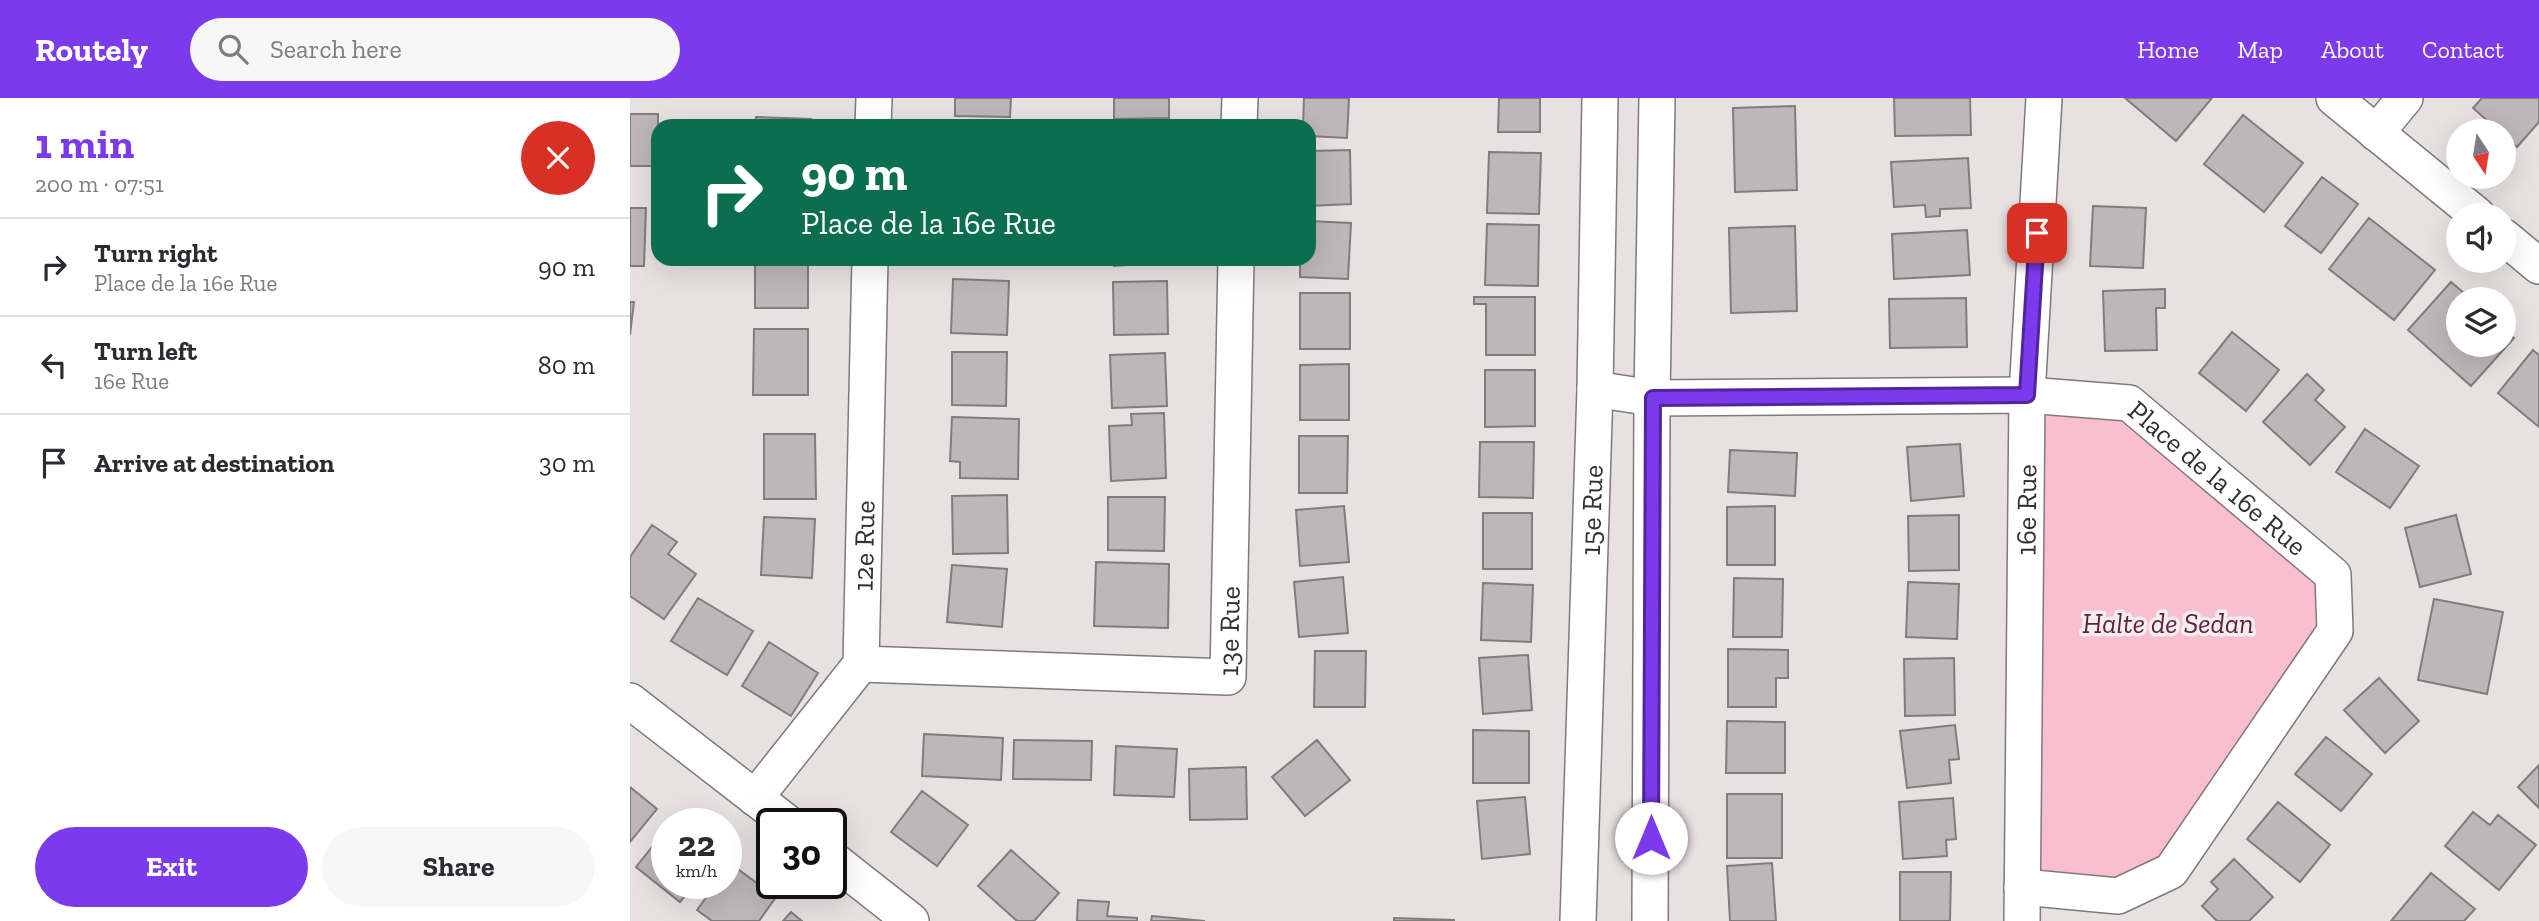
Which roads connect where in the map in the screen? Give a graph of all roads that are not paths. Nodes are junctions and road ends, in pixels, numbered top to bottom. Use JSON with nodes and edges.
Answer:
{"nodes":[{"id":1,"x":874,"y":98,"type":"edge"},
{"id":2,"x":1240,"y":98,"type":"edge"},
{"id":3,"x":1600,"y":98,"type":"edge"},
{"id":4,"x":1657,"y":98,"type":"edge"},
{"id":5,"x":2044,"y":98,"type":"edge"},
{"id":6,"x":2334,"y":98,"type":"edge"},
{"id":7,"x":2406,"y":98,"type":"edge"},
{"id":8,"x":873,"y":119,"type":"edge"},
{"id":9,"x":1239,"y":119,"type":"edge"},
{"id":10,"x":2376,"y":133,"type":"junction"},
{"id":11,"x":2462,"y":203,"type":"edge"},
{"id":12,"x":2516,"y":247,"type":"edge"},
{"id":13,"x":870,"y":266,"type":"edge"},
{"id":14,"x":1237,"y":266,"type":"edge"},
{"id":15,"x":2539,"y":266,"type":"edge"},
{"id":16,"x":1595,"y":389,"type":"junction"},
{"id":17,"x":2027,"y":395,"type":"junction"},
{"id":18,"x":1653,"y":398,"type":"junction"},
{"id":19,"x":861,"y":664,"type":"junction"},
{"id":20,"x":630,"y":701,"type":"edge"},
{"id":21,"x":755,"y":798,"type":"junction"},
{"id":22,"x":768,"y":808,"type":"edge"},
{"id":23,"x":847,"y":871,"type":"edge"},
{"id":24,"x":2022,"y":887,"type":"junction"},
{"id":25,"x":911,"y":921,"type":"edge"},
{"id":26,"x":1578,"y":921,"type":"edge"},
{"id":27,"x":1650,"y":921,"type":"edge"},
{"id":28,"x":2022,"y":921,"type":"edge"}],
"edges":[{"from":1,"to":8,"type":"street"},
{"from":2,"to":9,"type":"street"},
{"from":3,"to":16,"type":"street","name":"15e Rue"},
{"from":4,"to":18,"type":"street"},
{"from":5,"to":17,"type":"street","name":"16e Rue"},
{"from":6,"to":10,"type":"street"},
{"from":7,"to":10,"type":"street"},
{"from":10,"to":11,"type":"street"},
{"from":12,"to":15,"type":"street"},
{"from":13,"to":19,"type":"street","name":"12e Rue"},
{"from":14,"to":19,"type":"street","name":"13e Rue"},
{"from":16,"to":18,"type":"street","name":"Place de la 16e Rue"},
{"from":16,"to":26,"type":"street","name":"15e Rue"},
{"from":17,"to":18,"type":"street","name":"Place de la 16e Rue"},
{"from":17,"to":24,"type":"street","name":"16e Rue"},
{"from":17,"to":24,"type":"street","name":"Place de la 16e Rue"},
{"from":18,"to":27,"type":"street"},
{"from":19,"to":21,"type":"street"},
{"from":20,"to":21,"type":"street"},
{"from":21,"to":22,"type":"street"},
{"from":23,"to":25,"type":"street"},
{"from":24,"to":28,"type":"street","name":"16e Rue"}]}
